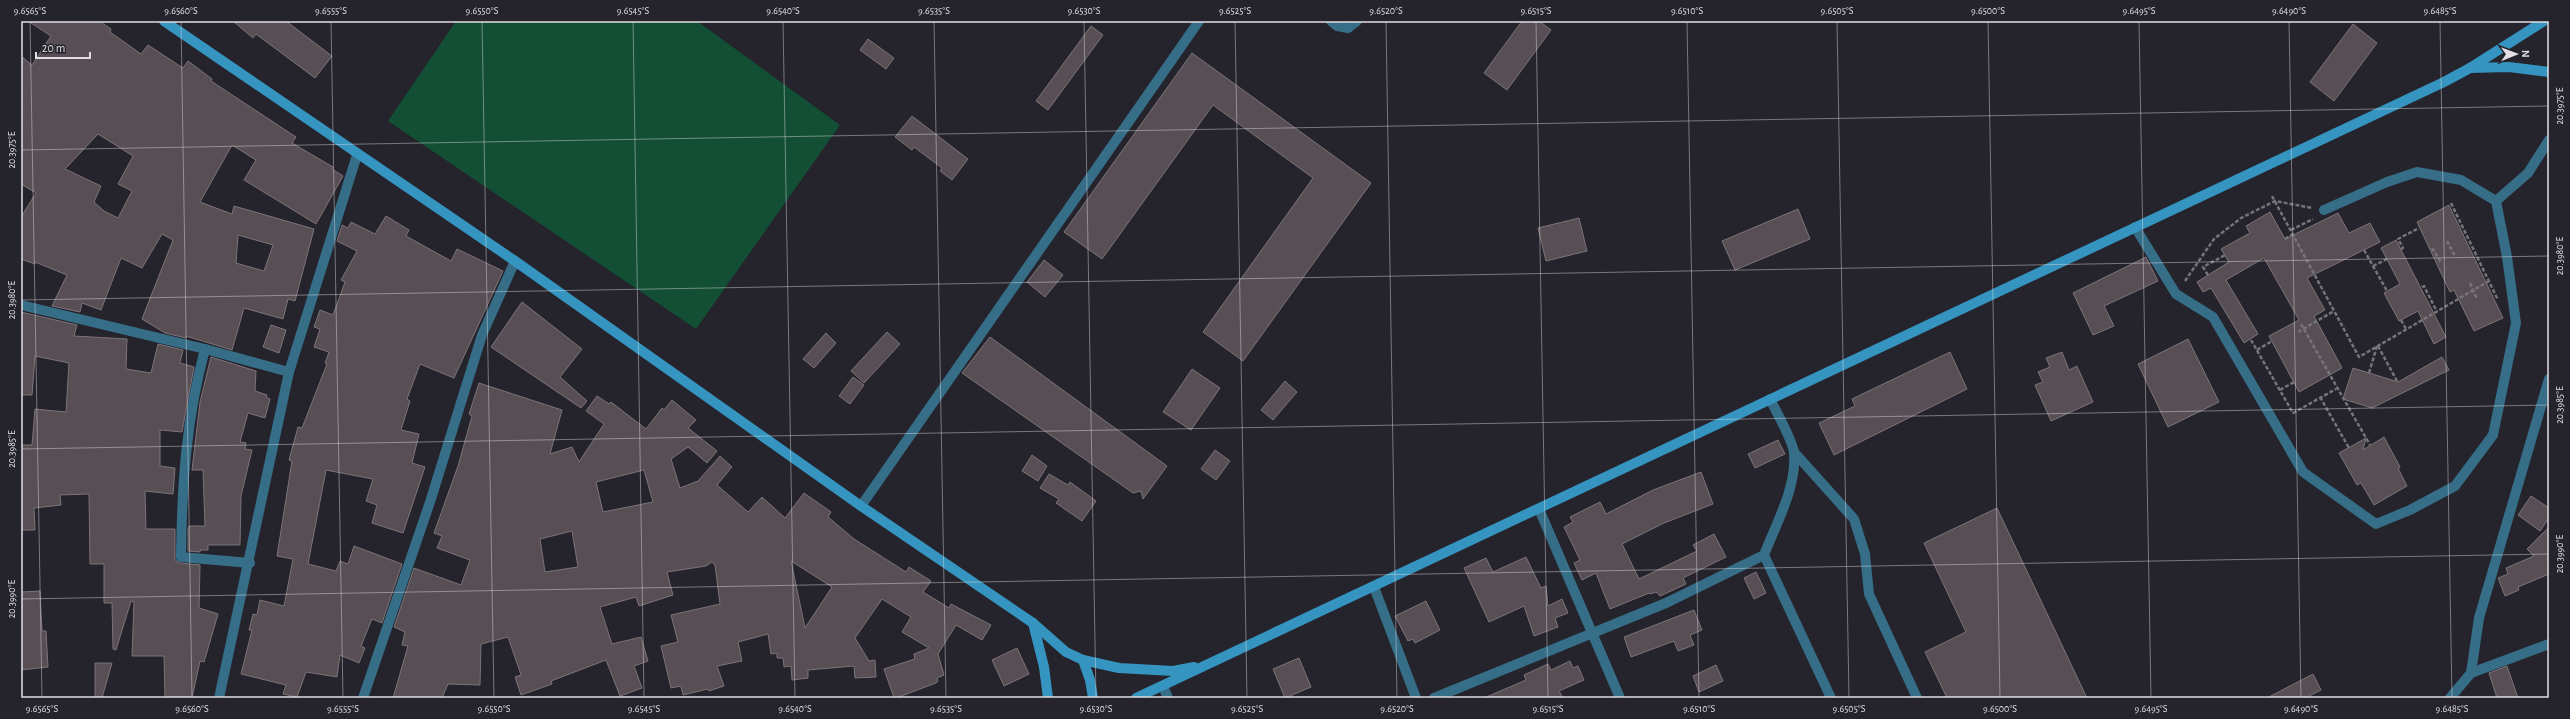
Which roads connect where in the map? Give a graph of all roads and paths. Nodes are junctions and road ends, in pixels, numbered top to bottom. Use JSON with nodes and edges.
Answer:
{"nodes":[{"id":1,"x":164,"y":21,"type":"edge"},
{"id":2,"x":1199,"y":21,"type":"edge"},
{"id":3,"x":1331,"y":21,"type":"edge"},
{"id":4,"x":1357,"y":21,"type":"edge"},
{"id":5,"x":2544,"y":21,"type":"edge"},
{"id":6,"x":2470,"y":68,"type":"junction"},
{"id":7,"x":2549,"y":72,"type":"edge"},
{"id":8,"x":2549,"y":140,"type":"edge"},
{"id":9,"x":357,"y":155,"type":"junction"},
{"id":10,"x":2272,"y":196,"type":"dead end"},
{"id":11,"x":2275,"y":201,"type":"junction"},
{"id":12,"x":2496,"y":202,"type":"junction"},
{"id":13,"x":2451,"y":203,"type":"dead end"},
{"id":14,"x":2324,"y":210,"type":"joint"},
{"id":15,"x":2314,"y":218,"type":"dead end"},
{"id":16,"x":2135,"y":228,"type":"junction"},
{"id":17,"x":2420,"y":228,"type":"dead end"},
{"id":18,"x":2291,"y":230,"type":"junction"},
{"id":19,"x":2293,"y":234,"type":"junction"},
{"id":20,"x":2285,"y":239,"type":"dead end"},
{"id":21,"x":2447,"y":241,"type":"dead end"},
{"id":22,"x":2432,"y":248,"type":"dead end"},
{"id":23,"x":2364,"y":250,"type":"dead end"},
{"id":24,"x":2401,"y":250,"type":"dead end"},
{"id":25,"x":2225,"y":255,"type":"dead end"},
{"id":26,"x":2455,"y":256,"type":"dead end"},
{"id":27,"x":2387,"y":259,"type":"dead end"},
{"id":28,"x":515,"y":261,"type":"junction"},
{"id":29,"x":2441,"y":262,"type":"dead end"},
{"id":30,"x":2373,"y":266,"type":"junction"},
{"id":31,"x":2208,"y":275,"type":"dead end"},
{"id":32,"x":2489,"y":281,"type":"junction"},
{"id":33,"x":2470,"y":283,"type":"dead end"},
{"id":34,"x":2422,"y":287,"type":"dead end"},
{"id":35,"x":2473,"y":290,"type":"junction"},
{"id":36,"x":2387,"y":291,"type":"dead end"},
{"id":37,"x":2176,"y":294,"type":"junction"},
{"id":38,"x":2477,"y":299,"type":"dead end"},
{"id":39,"x":21,"y":305,"type":"edge"},
{"id":40,"x":2501,"y":306,"type":"dead end"},
{"id":41,"x":2334,"y":311,"type":"junction"},
{"id":42,"x":2437,"y":312,"type":"junction"},
{"id":43,"x":2401,"y":320,"type":"dead end"},
{"id":44,"x":2301,"y":324,"type":"dead end"},
{"id":45,"x":2303,"y":329,"type":"junction"},
{"id":46,"x":2406,"y":330,"type":"junction"},
{"id":47,"x":2298,"y":332,"type":"dead end"},
{"id":48,"x":2251,"y":340,"type":"dead end"},
{"id":49,"x":2272,"y":341,"type":"dead end"},
{"id":50,"x":2378,"y":346,"type":"junction"},
{"id":51,"x":205,"y":349,"type":"junction"},
{"id":52,"x":2257,"y":350,"type":"junction"},
{"id":53,"x":289,"y":372,"type":"junction"},
{"id":54,"x":2369,"y":373,"type":"dead end"},
{"id":55,"x":2549,"y":379,"type":"edge"},
{"id":56,"x":2397,"y":381,"type":"dead end"},
{"id":57,"x":2294,"y":382,"type":"dead end"},
{"id":58,"x":2336,"y":389,"type":"junction"},
{"id":59,"x":2280,"y":390,"type":"junction"},
{"id":60,"x":2320,"y":397,"type":"junction"},
{"id":61,"x":1770,"y":399,"type":"junction"},
{"id":62,"x":2370,"y":446,"type":"dead end"},
{"id":63,"x":2349,"y":448,"type":"dead end"},
{"id":64,"x":1794,"y":452,"type":"junction"},
{"id":65,"x":862,"y":506,"type":"junction"},
{"id":66,"x":1539,"y":509,"type":"junction"},
{"id":67,"x":1764,"y":555,"type":"junction"},
{"id":68,"x":250,"y":563,"type":"junction"},
{"id":69,"x":1374,"y":587,"type":"junction"},
{"id":70,"x":1032,"y":623,"type":"junction"},
{"id":71,"x":1592,"y":634,"type":"junction"},
{"id":72,"x":2549,"y":644,"type":"edge"},
{"id":73,"x":1083,"y":660,"type":"junction"},
{"id":74,"x":1210,"y":663,"type":"junction"},
{"id":75,"x":2471,"y":673,"type":"junction"},
{"id":76,"x":1162,"y":686,"type":"junction"},
{"id":77,"x":219,"y":698,"type":"edge"},
{"id":78,"x":363,"y":698,"type":"edge"},
{"id":79,"x":1048,"y":698,"type":"edge"},
{"id":80,"x":1093,"y":698,"type":"edge"},
{"id":81,"x":1136,"y":698,"type":"edge"},
{"id":82,"x":1168,"y":698,"type":"edge"},
{"id":83,"x":1416,"y":698,"type":"edge"},
{"id":84,"x":1434,"y":698,"type":"edge"},
{"id":85,"x":1620,"y":698,"type":"edge"},
{"id":86,"x":1831,"y":698,"type":"edge"},
{"id":87,"x":1917,"y":698,"type":"edge"},
{"id":88,"x":2450,"y":698,"type":"edge"}],
"edges":[{"from":1,"to":9,"type":"street"},
{"from":2,"to":65,"type":"street"},
{"from":3,"to":4,"type":"street"},
{"from":5,"to":6,"type":"street"},
{"from":6,"to":7,"type":"street"},
{"from":6,"to":16,"type":"street"},
{"from":8,"to":12,"type":"street"},
{"from":9,"to":28,"type":"street"},
{"from":9,"to":53,"type":"street"},
{"from":10,"to":11,"type":"path"},
{"from":11,"to":14,"type":"path"},
{"from":11,"to":18,"type":"path"},
{"from":11,"to":37,"type":"path"},
{"from":12,"to":14,"type":"street"},
{"from":12,"to":37,"type":"street"},
{"from":13,"to":32,"type":"path"},
{"from":15,"to":18,"type":"path"},
{"from":16,"to":37,"type":"street"},
{"from":16,"to":61,"type":"street"},
{"from":17,"to":24,"type":"path"},
{"from":18,"to":19,"type":"path"},
{"from":19,"to":20,"type":"path"},
{"from":19,"to":41,"type":"path"},
{"from":21,"to":26,"type":"path"},
{"from":22,"to":29,"type":"path"},
{"from":23,"to":30,"type":"path"},
{"from":25,"to":31,"type":"path"},
{"from":27,"to":30,"type":"path"},
{"from":28,"to":65,"type":"street"},
{"from":28,"to":78,"type":"street"},
{"from":30,"to":36,"type":"path"},
{"from":32,"to":35,"type":"path"},
{"from":32,"to":40,"type":"path"},
{"from":33,"to":35,"type":"path"},
{"from":34,"to":42,"type":"path"},
{"from":35,"to":38,"type":"path"},
{"from":35,"to":42,"type":"path"},
{"from":39,"to":51,"type":"street"},
{"from":41,"to":45,"type":"path"},
{"from":41,"to":50,"type":"path"},
{"from":42,"to":46,"type":"path"},
{"from":43,"to":46,"type":"path"},
{"from":44,"to":45,"type":"path"},
{"from":45,"to":47,"type":"path"},
{"from":45,"to":58,"type":"path"},
{"from":46,"to":50,"type":"path"},
{"from":48,"to":52,"type":"path"},
{"from":49,"to":52,"type":"path"},
{"from":50,"to":54,"type":"path"},
{"from":50,"to":56,"type":"path"},
{"from":51,"to":53,"type":"street"},
{"from":51,"to":68,"type":"street"},
{"from":52,"to":59,"type":"path"},
{"from":53,"to":68,"type":"street"},
{"from":55,"to":75,"type":"street"},
{"from":57,"to":59,"type":"path"},
{"from":58,"to":60,"type":"path"},
{"from":58,"to":62,"type":"path"},
{"from":59,"to":60,"type":"path"},
{"from":60,"to":63,"type":"path"},
{"from":61,"to":64,"type":"street"},
{"from":61,"to":66,"type":"street"},
{"from":64,"to":67,"type":"street"},
{"from":64,"to":87,"type":"street"},
{"from":65,"to":70,"type":"street"},
{"from":66,"to":69,"type":"street"},
{"from":66,"to":71,"type":"street"},
{"from":67,"to":71,"type":"street"},
{"from":67,"to":86,"type":"street"},
{"from":68,"to":77,"type":"street"},
{"from":69,"to":74,"type":"street"},
{"from":69,"to":83,"type":"street"},
{"from":70,"to":73,"type":"street"},
{"from":70,"to":79,"type":"street"},
{"from":71,"to":84,"type":"street"},
{"from":71,"to":85,"type":"street"},
{"from":72,"to":75,"type":"street"},
{"from":73,"to":74,"type":"street"},
{"from":73,"to":80,"type":"street"},
{"from":74,"to":76,"type":"street"},
{"from":75,"to":88,"type":"street"},
{"from":76,"to":81,"type":"street"},
{"from":76,"to":82,"type":"street"}]}
